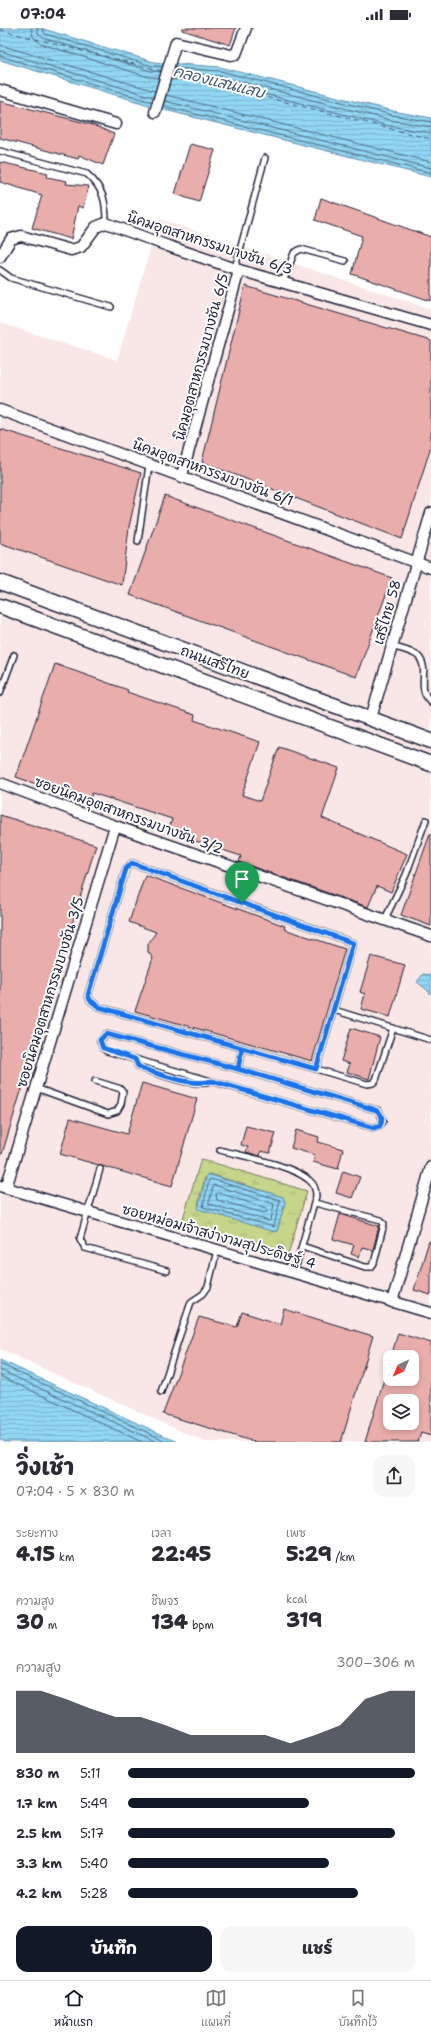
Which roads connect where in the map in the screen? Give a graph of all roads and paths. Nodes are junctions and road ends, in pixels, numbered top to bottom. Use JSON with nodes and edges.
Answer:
{"nodes":[{"id":1,"x":246,"y":28,"type":"edge"},
{"id":2,"x":0,"y":90,"type":"edge"},
{"id":3,"x":155,"y":111,"type":"dead end"},
{"id":4,"x":116,"y":124,"type":"dead end"},
{"id":5,"x":0,"y":151,"type":"edge"},
{"id":6,"x":265,"y":158,"type":"dead end"},
{"id":7,"x":106,"y":223,"type":"junction"},
{"id":8,"x":0,"y":257,"type":"edge"},
{"id":9,"x":345,"y":261,"type":"dead end"},
{"id":10,"x":237,"y":269,"type":"junction"},
{"id":11,"x":0,"y":270,"type":"edge"},
{"id":12,"x":283,"y":282,"type":"junction"},
{"id":13,"x":111,"y":307,"type":"dead end"},
{"id":14,"x":431,"y":325,"type":"edge"},
{"id":15,"x":0,"y":410,"type":"edge"},
{"id":16,"x":149,"y":463,"type":"junction"},
{"id":17,"x":182,"y":475,"type":"junction"},
{"id":18,"x":431,"y":514,"type":"edge"},
{"id":19,"x":138,"y":541,"type":"dead end"},
{"id":20,"x":416,"y":562,"type":"junction"},
{"id":21,"x":431,"y":568,"type":"edge"},
{"id":22,"x":0,"y":582,"type":"edge"},
{"id":23,"x":0,"y":606,"type":"edge"},
{"id":24,"x":392,"y":646,"type":"junction"},
{"id":25,"x":14,"y":655,"type":"dead end"},
{"id":26,"x":0,"y":693,"type":"edge"},
{"id":27,"x":431,"y":702,"type":"edge"},
{"id":28,"x":371,"y":718,"type":"junction"},
{"id":29,"x":431,"y":741,"type":"edge"},
{"id":30,"x":431,"y":764,"type":"edge"},
{"id":31,"x":0,"y":783,"type":"edge"},
{"id":32,"x":426,"y":820,"type":"dead end"},
{"id":33,"x":115,"y":826,"type":"junction"},
{"id":34,"x":385,"y":919,"type":"junction"},
{"id":35,"x":431,"y":936,"type":"edge"},
{"id":36,"x":334,"y":1010,"type":"junction"},
{"id":37,"x":393,"y":1028,"type":"junction"},
{"id":38,"x":431,"y":1040,"type":"edge"},
{"id":39,"x":242,"y":1048,"type":"junction"},
{"id":40,"x":238,"y":1069,"type":"junction"},
{"id":41,"x":316,"y":1069,"type":"junction"},
{"id":42,"x":95,"y":1081,"type":"dead end"},
{"id":43,"x":36,"y":1088,"type":"junction"},
{"id":44,"x":220,"y":1150,"type":"dead end"},
{"id":45,"x":431,"y":1167,"type":"edge"},
{"id":46,"x":100,"y":1169,"type":"dead end"},
{"id":47,"x":3,"y":1187,"type":"edge"},
{"id":48,"x":315,"y":1202,"type":"junction"},
{"id":49,"x":87,"y":1212,"type":"junction"},
{"id":50,"x":302,"y":1246,"type":"junction"},
{"id":51,"x":217,"y":1250,"type":"junction"},
{"id":52,"x":167,"y":1271,"type":"dead end"},
{"id":53,"x":294,"y":1273,"type":"junction"},
{"id":54,"x":392,"y":1302,"type":"junction"},
{"id":55,"x":431,"y":1313,"type":"edge"},
{"id":56,"x":161,"y":1392,"type":"dead end"}],
"edges":[{"from":1,"to":3,"type":"street"},
{"from":2,"to":4,"type":"street"},
{"from":5,"to":7,"type":"lane"},
{"from":6,"to":10,"type":"lane"},
{"from":7,"to":8,"type":"street","name":"นิคมอุตสาหกรรมบางชัน 6/3"},
{"from":7,"to":10,"type":"street","name":"นิคมอุตสาหกรรมบางชัน 6/3"},
{"from":9,"to":12,"type":"lane"},
{"from":10,"to":12,"type":"street","name":"นิคมอุตสาหกรรมบางชัน 6/3"},
{"from":10,"to":17,"type":"street","name":"นิคมอุตสาหกรรมบางชัน 6/5"},
{"from":11,"to":13,"type":"lane"},
{"from":12,"to":14,"type":"street","name":"นิคมอุตสาหกรรมบางชัน 6/3"},
{"from":15,"to":16,"type":"street","name":"นิคมอุตสาหกรรมบางชัน 6/1"},
{"from":16,"to":17,"type":"street","name":"นิคมอุตสาหกรรมบางชัน 6/1"},
{"from":16,"to":19,"type":"lane"},
{"from":17,"to":20,"type":"street","name":"นิคมอุตสาหกรรมบางชัน 6/1"},
{"from":18,"to":20,"type":"street","name":"เสรีไทย 58"},
{"from":20,"to":21,"type":"street","name":"นิคมอุตสาหกรรมบางชัน 6/1"},
{"from":20,"to":24,"type":"street","name":"เสรีไทย 58"},
{"from":22,"to":28,"type":"main road","name":"ถนนเสรีไทย"},
{"from":23,"to":30,"type":"main road","name":"ถนนเสรีไทย"},
{"from":24,"to":27,"type":"lane"},
{"from":24,"to":28,"type":"street","name":"เสรีไทย 58"},
{"from":25,"to":26,"type":"lane"},
{"from":28,"to":29,"type":"main road","name":"ถนนเสรีไทย"},
{"from":31,"to":33,"type":"street","name":"ซอยนิคมอุตสาหกรรมบางชัน 3/2"},
{"from":32,"to":34,"type":"lane"},
{"from":33,"to":34,"type":"street","name":"ซอยนิคมอุตสาหกรรมบางชัน 3/2"},
{"from":33,"to":43,"type":"street","name":"ซอยนิคมอุตสาหกรรมบางชัน 3/5"},
{"from":34,"to":35,"type":"street","name":"ซอยนิคมอุตสาหกรรมบางชัน 3/2"},
{"from":36,"to":37,"type":"lane"},
{"from":36,"to":39,"type":"lane"},
{"from":36,"to":41,"type":"lane"},
{"from":37,"to":38,"type":"lane"},
{"from":37,"to":41,"type":"lane"},
{"from":39,"to":40,"type":"lane"},
{"from":39,"to":41,"type":"lane"},
{"from":40,"to":40,"type":"lane"},
{"from":42,"to":43,"type":"lane"},
{"from":43,"to":47,"type":"street","name":"ซอยนิคมอุตสาหกรรมบางชัน 3/5"},
{"from":44,"to":48,"type":"lane"},
{"from":45,"to":54,"type":"street"},
{"from":46,"to":49,"type":"lane"},
{"from":47,"to":49,"type":"street","name":"ซอยหม่อมเจ้าสง่างามสุประดิษฐ์ 4"},
{"from":48,"to":50,"type":"lane"},
{"from":48,"to":50,"type":"lane"},
{"from":49,"to":51,"type":"street","name":"ซอยหม่อมเจ้าสง่างามสุประดิษฐ์ 4"},
{"from":49,"to":52,"type":"lane"},
{"from":50,"to":53,"type":"lane"},
{"from":51,"to":53,"type":"street","name":"ซอยหม่อมเจ้าสง่างามสุประดิษฐ์ 4"},
{"from":51,"to":56,"type":"lane"},
{"from":53,"to":54,"type":"street","name":"ซอยหม่อมเจ้าสง่างามสุประดิษฐ์ 4"},
{"from":54,"to":55,"type":"street","name":"ซอยหม่อมเจ้าสง่างามสุประดิษฐ์ 4"}]}
